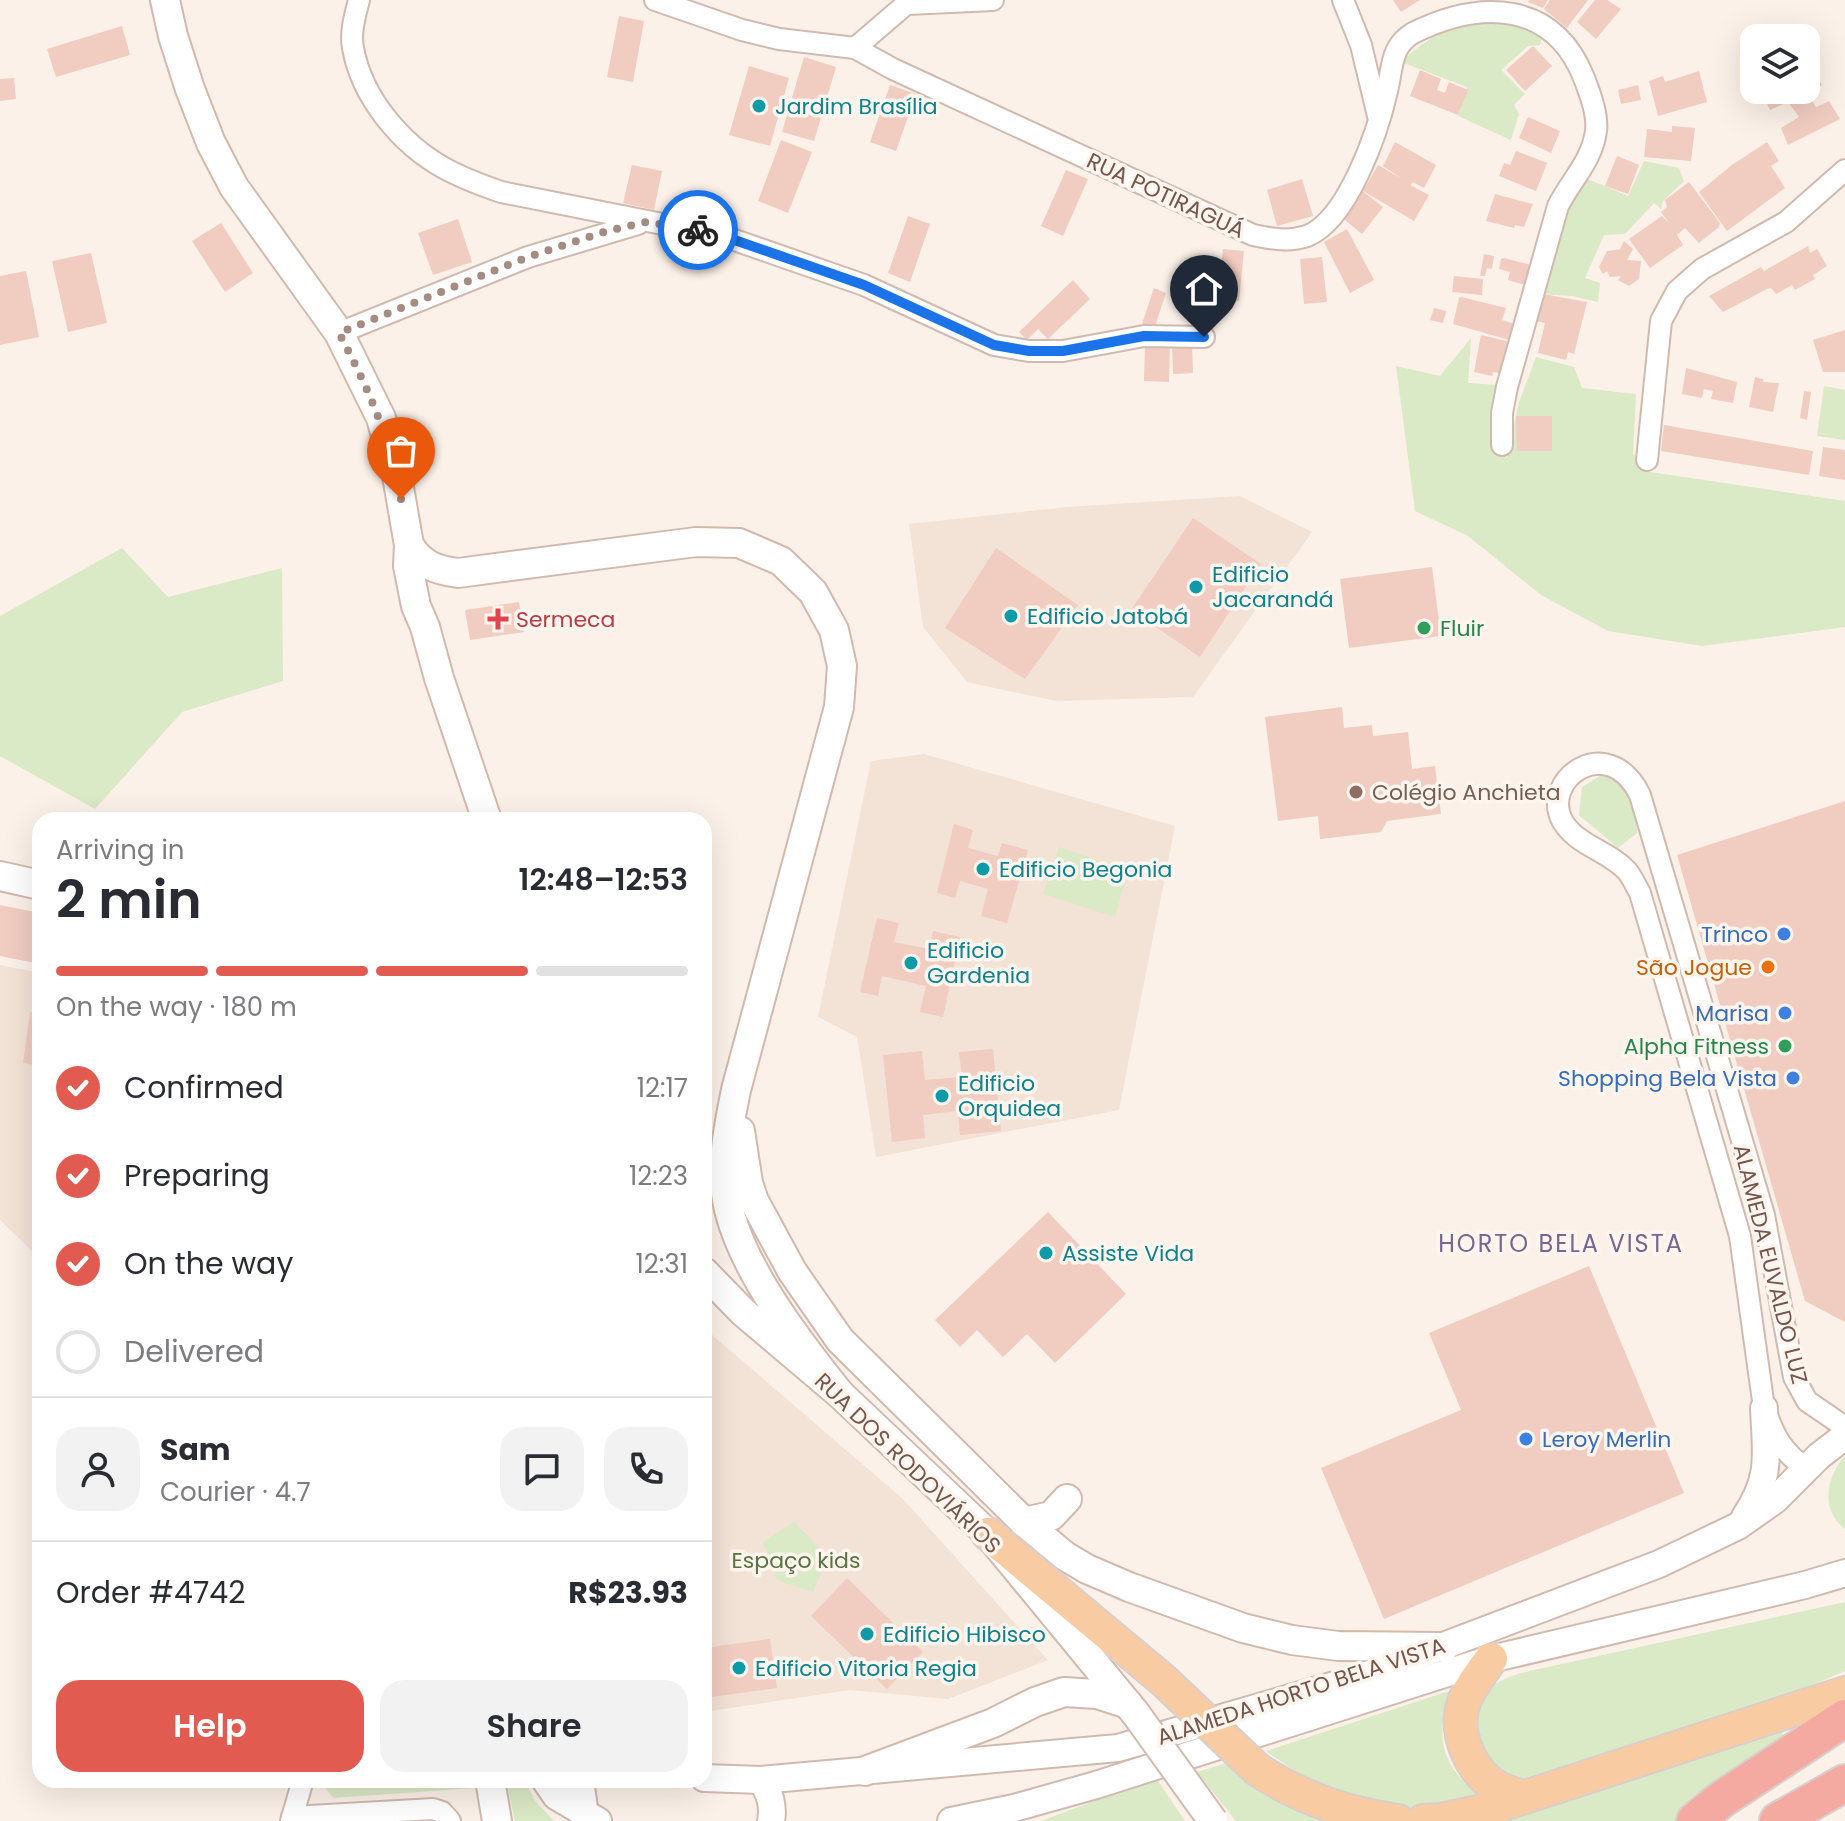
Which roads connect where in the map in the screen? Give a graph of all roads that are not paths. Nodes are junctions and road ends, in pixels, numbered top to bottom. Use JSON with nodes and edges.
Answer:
{"nodes":[{"id":1,"x":165,"y":0,"type":"edge"},
{"id":2,"x":359,"y":0,"type":"edge"},
{"id":3,"x":655,"y":0,"type":"edge"},
{"id":4,"x":993,"y":0,"type":"edge"},
{"id":5,"x":1343,"y":0,"type":"edge"},
{"id":6,"x":910,"y":2,"type":"edge"},
{"id":7,"x":855,"y":48,"type":"junction"},
{"id":8,"x":1379,"y":120,"type":"junction"},
{"id":9,"x":1845,"y":170,"type":"edge"},
{"id":10,"x":646,"y":222,"type":"junction"},
{"id":11,"x":339,"y":333,"type":"junction"},
{"id":12,"x":1204,"y":337,"type":"dead end"},
{"id":13,"x":1502,"y":445,"type":"dead end"},
{"id":14,"x":1647,"y":460,"type":"dead end"},
{"id":15,"x":409,"y":545,"type":"junction"},
{"id":16,"x":458,"y":573,"type":"junction"},
{"id":17,"x":425,"y":627,"type":"junction"},
{"id":18,"x":484,"y":812,"type":"edge"},
{"id":19,"x":0,"y":876,"type":"edge"},
{"id":20,"x":32,"y":883,"type":"edge"},
{"id":21,"x":736,"y":1090,"type":"junction"},
{"id":22,"x":712,"y":1280,"type":"edge"},
{"id":23,"x":712,"y":1289,"type":"edge"},
{"id":24,"x":743,"y":1312,"type":"junction"},
{"id":25,"x":840,"y":1394,"type":"junction"},
{"id":26,"x":1764,"y":1408,"type":"junction"},
{"id":27,"x":1845,"y":1427,"type":"edge"},
{"id":28,"x":1845,"y":1436,"type":"edge"},
{"id":29,"x":892,"y":1443,"type":"junction"},
{"id":30,"x":961,"y":1458,"type":"junction"},
{"id":31,"x":1807,"y":1469,"type":"junction"},
{"id":32,"x":1067,"y":1499,"type":"dead end"},
{"id":33,"x":1024,"y":1522,"type":"junction"},
{"id":34,"x":1738,"y":1526,"type":"junction"},
{"id":35,"x":988,"y":1534,"type":"junction"},
{"id":36,"x":1845,"y":1573,"type":"edge"},
{"id":37,"x":1444,"y":1647,"type":"junction"},
{"id":38,"x":1491,"y":1659,"type":"junction"},
{"id":39,"x":1845,"y":1693,"type":"edge"},
{"id":40,"x":1132,"y":1709,"type":"junction"},
{"id":41,"x":1845,"y":1718,"type":"edge"},
{"id":42,"x":865,"y":1771,"type":"junction"},
{"id":43,"x":712,"y":1778,"type":"edge"},
{"id":44,"x":761,"y":1780,"type":"junction"},
{"id":45,"x":1845,"y":1783,"type":"edge"},
{"id":46,"x":301,"y":1788,"type":"edge"},
{"id":47,"x":491,"y":1788,"type":"edge"},
{"id":48,"x":550,"y":1788,"type":"edge"},
{"id":49,"x":583,"y":1788,"type":"edge"},
{"id":50,"x":1524,"y":1797,"type":"junction"},
{"id":51,"x":496,"y":1817,"type":"edge"},
{"id":52,"x":592,"y":1818,"type":"edge"},
{"id":53,"x":291,"y":1819,"type":"edge"},
{"id":54,"x":450,"y":1821,"type":"edge"},
{"id":55,"x":771,"y":1821,"type":"edge"},
{"id":56,"x":951,"y":1821,"type":"edge"},
{"id":57,"x":1213,"y":1821,"type":"edge"},
{"id":58,"x":1398,"y":1821,"type":"edge"},
{"id":59,"x":1423,"y":1821,"type":"edge"},
{"id":60,"x":1695,"y":1821,"type":"edge"},
{"id":61,"x":1778,"y":1821,"type":"edge"}],
"edges":[{"from":1,"to":11,"type":"main road"},
{"from":2,"to":10,"type":"street"},
{"from":3,"to":7,"type":"street","name":"RUA POTIRAGUÁ"},
{"from":4,"to":6,"type":"street"},
{"from":5,"to":8,"type":"street"},
{"from":6,"to":7,"type":"street"},
{"from":7,"to":8,"type":"street","name":"RUA POTIRAGUÁ"},
{"from":8,"to":13,"type":"street","name":"RUA POTIRAGUÁ"},
{"from":9,"to":14,"type":"street"},
{"from":10,"to":11,"type":"street"},
{"from":10,"to":12,"type":"street"},
{"from":11,"to":15,"type":"main road"},
{"from":15,"to":16,"type":"main road"},
{"from":15,"to":17,"type":"main road"},
{"from":16,"to":17,"type":"main road"},
{"from":16,"to":21,"type":"main road"},
{"from":17,"to":18,"type":"main road"},
{"from":19,"to":20,"type":"main road"},
{"from":21,"to":25,"type":"main road"},
{"from":21,"to":30,"type":"main road"},
{"from":22,"to":24,"type":"main road","name":"RUA DOS RODOVIÁRIOS"},
{"from":23,"to":24,"type":"main road"},
{"from":24,"to":25,"type":"main road","name":"RUA DOS RODOVIÁRIOS"},
{"from":25,"to":29,"type":"main road","name":"RUA DOS RODOVIÁRIOS"},
{"from":26,"to":27,"type":"street","name":"ALAMEDA EUVALDO LUZ"},
{"from":26,"to":31,"type":"street","name":"ALAMEDA EUVALDO LUZ"},
{"from":26,"to":34,"type":"street"},
{"from":28,"to":31,"type":"street","name":"ALAMEDA HORTO BELA VISTA"},
{"from":29,"to":30,"type":"main road"},
{"from":29,"to":35,"type":"main road","name":"RUA DOS RODOVIÁRIOS"},
{"from":30,"to":33,"type":"main road"},
{"from":31,"to":34,"type":"street","name":"ALAMEDA HORTO BELA VISTA"},
{"from":32,"to":33,"type":"main road"},
{"from":33,"to":37,"type":"main road"},
{"from":34,"to":37,"type":"street","name":"ALAMEDA HORTO BELA VISTA"},
{"from":35,"to":40,"type":"main road","name":"RUA DOS RODOVIÁRIOS"},
{"from":35,"to":58,"type":"main road","bridge":true},
{"from":36,"to":38,"type":"street","name":"ALAMEDA HORTO BELA VISTA"},
{"from":37,"to":42,"type":"street","name":"ALAMEDA HORTO BELA VISTA"},
{"from":38,"to":50,"type":"main road"},
{"from":38,"to":56,"type":"street","name":"ALAMEDA HORTO BELA VISTA"},
{"from":39,"to":50,"type":"main road"},
{"from":40,"to":42,"type":"main road"},
{"from":40,"to":57,"type":"main road","name":"RUA DOS RODOVIÁRIOS","bridge":true},
{"from":41,"to":60,"type":"highway"},
{"from":42,"to":44,"type":"street","name":"ALAMEDA HORTO BELA VISTA"},
{"from":43,"to":44,"type":"street","name":"ALAMEDA HORTO BELA VISTA"},
{"from":44,"to":55,"type":"street"},
{"from":45,"to":61,"type":"highway"},
{"from":46,"to":53,"type":"street"},
{"from":47,"to":51,"type":"main road"},
{"from":48,"to":52,"type":"street"},
{"from":49,"to":52,"type":"street"},
{"from":50,"to":59,"type":"main road"},
{"from":53,"to":54,"type":"street"}]}
